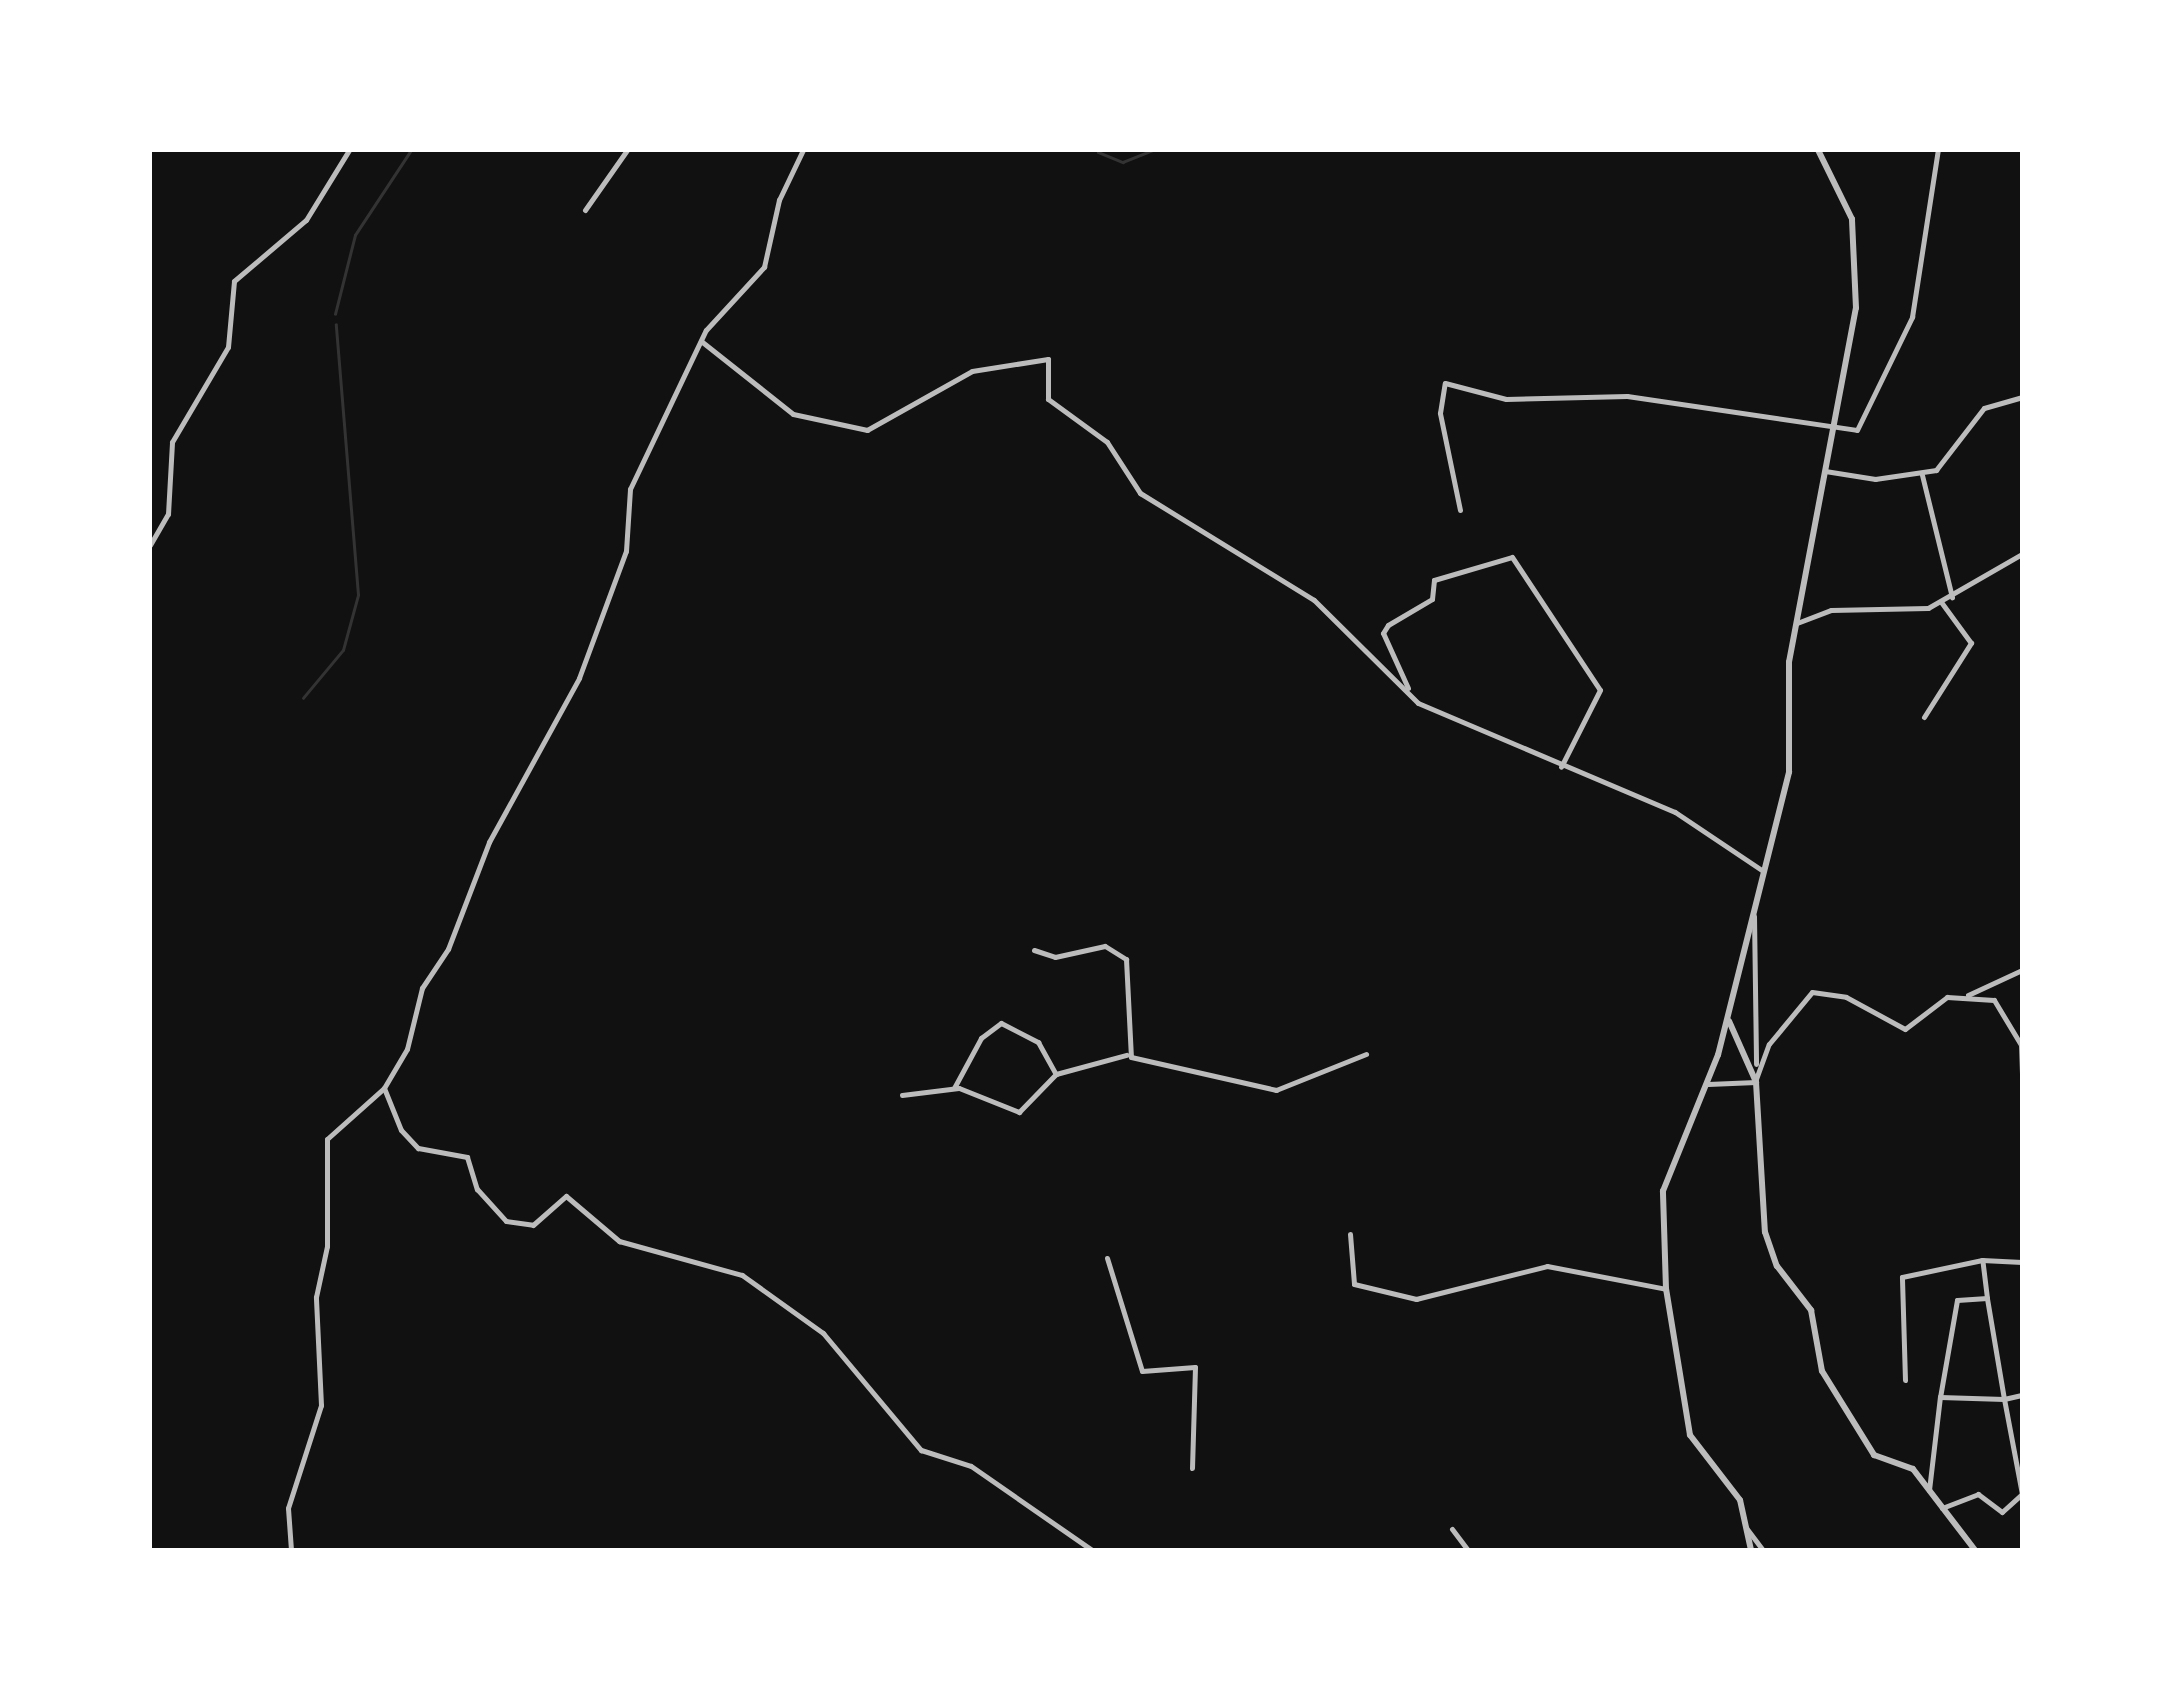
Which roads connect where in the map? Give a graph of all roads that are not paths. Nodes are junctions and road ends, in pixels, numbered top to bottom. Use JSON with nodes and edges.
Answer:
{"nodes":[{"id":1,"x":348,"y":150,"type":"edge"},
{"id":2,"x":627,"y":150,"type":"edge"},
{"id":3,"x":803,"y":150,"type":"edge"},
{"id":4,"x":1818,"y":150,"type":"edge"},
{"id":5,"x":1938,"y":150,"type":"edge"},
{"id":6,"x":586,"y":210,"type":"dead end"},
{"id":7,"x":701,"y":341,"type":"junction"},
{"id":8,"x":2022,"y":397,"type":"edge"},
{"id":9,"x":1833,"y":426,"type":"junction"},
{"id":10,"x":1825,"y":471,"type":"junction"},
{"id":11,"x":1922,"y":474,"type":"junction"},
{"id":12,"x":1460,"y":510,"type":"dead end"},
{"id":13,"x":150,"y":545,"type":"edge"},
{"id":14,"x":2022,"y":554,"type":"edge"},
{"id":15,"x":1952,"y":597,"type":"junction"},
{"id":16,"x":1941,"y":602,"type":"junction"},
{"id":17,"x":1797,"y":623,"type":"junction"},
{"id":18,"x":1410,"y":695,"type":"junction"},
{"id":19,"x":1924,"y":717,"type":"dead end"},
{"id":20,"x":1561,"y":767,"type":"junction"},
{"id":21,"x":1763,"y":871,"type":"junction"},
{"id":22,"x":1753,"y":912,"type":"junction"},
{"id":23,"x":1034,"y":950,"type":"dead end"},
{"id":24,"x":2022,"y":970,"type":"edge"},
{"id":25,"x":1968,"y":995,"type":"junction"},
{"id":26,"x":1728,"y":1018,"type":"junction"},
{"id":27,"x":1366,"y":1054,"type":"dead end"},
{"id":28,"x":1126,"y":1055,"type":"junction"},
{"id":29,"x":1056,"y":1074,"type":"junction"},
{"id":30,"x":1756,"y":1082,"type":"junction"},
{"id":31,"x":2022,"y":1082,"type":"edge"},
{"id":32,"x":1708,"y":1084,"type":"junction"},
{"id":33,"x":384,"y":1088,"type":"junction"},
{"id":34,"x":954,"y":1089,"type":"junction"},
{"id":35,"x":902,"y":1095,"type":"dead end"},
{"id":36,"x":1350,"y":1234,"type":"dead end"},
{"id":37,"x":1107,"y":1258,"type":"dead end"},
{"id":38,"x":1982,"y":1260,"type":"junction"},
{"id":39,"x":2022,"y":1262,"type":"edge"},
{"id":40,"x":1666,"y":1290,"type":"junction"},
{"id":41,"x":1987,"y":1298,"type":"junction"},
{"id":42,"x":1904,"y":1380,"type":"dead end"},
{"id":43,"x":2022,"y":1395,"type":"edge"},
{"id":44,"x":1940,"y":1397,"type":"junction"},
{"id":45,"x":2004,"y":1399,"type":"junction"},
{"id":46,"x":1192,"y":1468,"type":"dead end"},
{"id":47,"x":1929,"y":1493,"type":"junction"},
{"id":48,"x":1940,"y":1509,"type":"junction"},
{"id":49,"x":1452,"y":1529,"type":"dead end"},
{"id":50,"x":1747,"y":1529,"type":"junction"},
{"id":51,"x":291,"y":1550,"type":"edge"},
{"id":52,"x":1092,"y":1550,"type":"edge"},
{"id":53,"x":1468,"y":1550,"type":"edge"},
{"id":54,"x":1751,"y":1550,"type":"edge"},
{"id":55,"x":1763,"y":1550,"type":"edge"},
{"id":56,"x":1975,"y":1550,"type":"edge"}],
"edges":[{"from":1,"to":13,"type":"street"},
{"from":2,"to":6,"type":"street"},
{"from":3,"to":7,"type":"street"},
{"from":4,"to":9,"type":"street"},
{"from":5,"to":9,"type":"street"},
{"from":7,"to":18,"type":"street"},
{"from":7,"to":33,"type":"street"},
{"from":8,"to":11,"type":"street"},
{"from":9,"to":10,"type":"street"},
{"from":9,"to":12,"type":"street"},
{"from":10,"to":11,"type":"street"},
{"from":10,"to":17,"type":"street"},
{"from":11,"to":15,"type":"street"},
{"from":14,"to":15,"type":"street"},
{"from":15,"to":16,"type":"street"},
{"from":16,"to":17,"type":"street"},
{"from":16,"to":19,"type":"street"},
{"from":17,"to":21,"type":"street"},
{"from":18,"to":20,"type":"street"},
{"from":18,"to":20,"type":"street"},
{"from":20,"to":21,"type":"street"},
{"from":21,"to":22,"type":"street"},
{"from":22,"to":26,"type":"street"},
{"from":22,"to":30,"type":"street"},
{"from":23,"to":28,"type":"street"},
{"from":24,"to":25,"type":"street"},
{"from":25,"to":30,"type":"street"},
{"from":25,"to":31,"type":"street"},
{"from":26,"to":30,"type":"street"},
{"from":26,"to":32,"type":"street"},
{"from":27,"to":28,"type":"street"},
{"from":28,"to":29,"type":"street"},
{"from":29,"to":34,"type":"street"},
{"from":29,"to":34,"type":"street"},
{"from":30,"to":32,"type":"street"},
{"from":30,"to":47,"type":"street"},
{"from":32,"to":40,"type":"street"},
{"from":33,"to":51,"type":"street"},
{"from":33,"to":52,"type":"street"},
{"from":34,"to":35,"type":"street"},
{"from":36,"to":40,"type":"street"},
{"from":37,"to":46,"type":"street"},
{"from":38,"to":39,"type":"street"},
{"from":38,"to":41,"type":"street"},
{"from":38,"to":42,"type":"street"},
{"from":40,"to":50,"type":"street"},
{"from":41,"to":44,"type":"street"},
{"from":41,"to":45,"type":"street"},
{"from":43,"to":45,"type":"street"},
{"from":44,"to":45,"type":"street"},
{"from":44,"to":47,"type":"street"},
{"from":45,"to":48,"type":"street"},
{"from":47,"to":48,"type":"street"},
{"from":48,"to":56,"type":"street"},
{"from":49,"to":53,"type":"street"},
{"from":50,"to":54,"type":"street"},
{"from":50,"to":55,"type":"street"}]}
